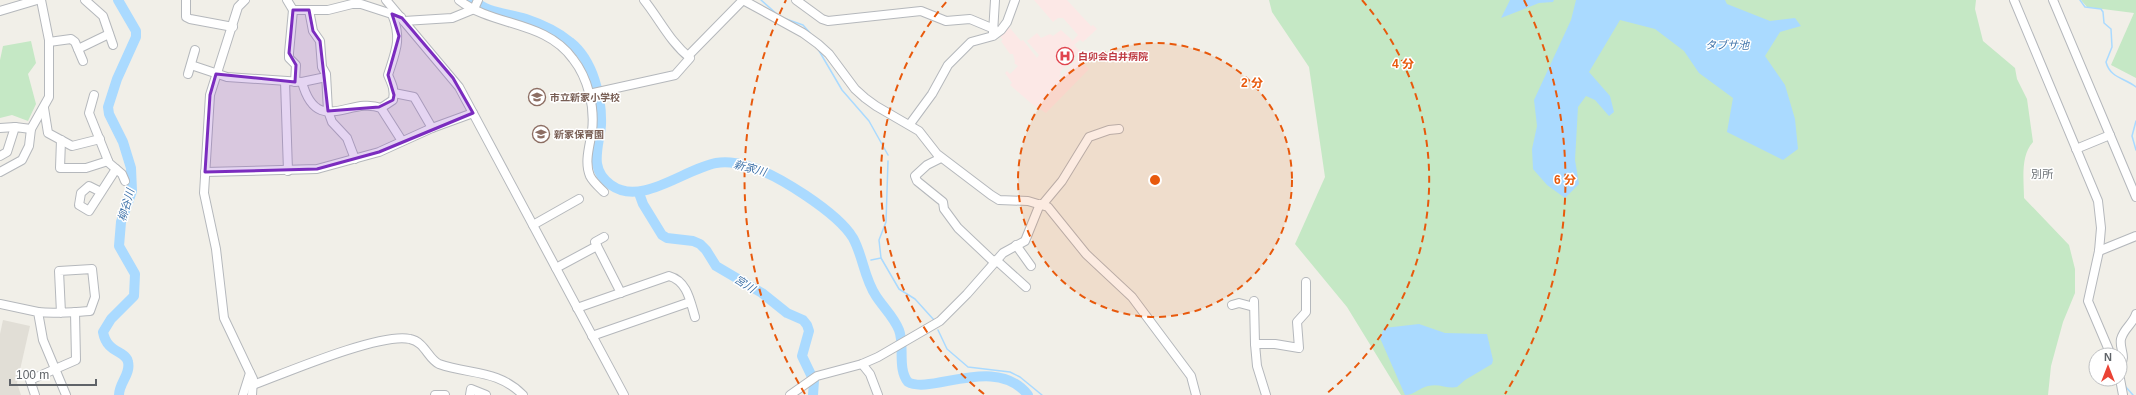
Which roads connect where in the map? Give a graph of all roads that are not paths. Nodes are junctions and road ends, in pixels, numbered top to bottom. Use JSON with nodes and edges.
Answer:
{"nodes":[{"id":1,"x":37,"y":0,"type":"edge"},
{"id":2,"x":41,"y":0,"type":"edge"},
{"id":3,"x":85,"y":0,"type":"edge"},
{"id":4,"x":186,"y":0,"type":"edge"},
{"id":5,"x":245,"y":0,"type":"edge"},
{"id":6,"x":287,"y":0,"type":"edge"},
{"id":7,"x":386,"y":0,"type":"edge"},
{"id":8,"x":458,"y":0,"type":"edge"},
{"id":9,"x":478,"y":0,"type":"edge"},
{"id":10,"x":644,"y":0,"type":"edge"},
{"id":11,"x":743,"y":0,"type":"edge"},
{"id":12,"x":796,"y":0,"type":"edge"},
{"id":13,"x":995,"y":0,"type":"edge"},
{"id":14,"x":1015,"y":0,"type":"edge"},
{"id":15,"x":2014,"y":0,"type":"edge"},
{"id":16,"x":2053,"y":0,"type":"edge"},
{"id":17,"x":474,"y":9,"type":"junction"},
{"id":18,"x":293,"y":10,"type":"junction"},
{"id":19,"x":309,"y":10,"type":"junction"},
{"id":20,"x":0,"y":11,"type":"edge"},
{"id":21,"x":392,"y":14,"type":"junction"},
{"id":22,"x":403,"y":19,"type":"junction"},
{"id":23,"x":233,"y":27,"type":"junction"},
{"id":24,"x":994,"y":33,"type":"junction"},
{"id":25,"x":109,"y":34,"type":"junction"},
{"id":26,"x":49,"y":42,"type":"junction"},
{"id":27,"x":113,"y":45,"type":"dead end"},
{"id":28,"x":78,"y":49,"type":"junction"},
{"id":29,"x":195,"y":50,"type":"dead end"},
{"id":30,"x":688,"y":56,"type":"junction"},
{"id":31,"x":83,"y":61,"type":"dead end"},
{"id":32,"x":216,"y":74,"type":"junction"},
{"id":33,"x":326,"y":77,"type":"junction"},
{"id":34,"x":285,"y":81,"type":"junction"},
{"id":35,"x":299,"y":82,"type":"junction"},
{"id":36,"x":394,"y":94,"type":"junction"},
{"id":37,"x":589,"y":94,"type":"junction"},
{"id":38,"x":94,"y":95,"type":"dead end"},
{"id":39,"x":44,"y":108,"type":"junction"},
{"id":40,"x":381,"y":108,"type":"junction"},
{"id":41,"x":328,"y":111,"type":"junction"},
{"id":42,"x":473,"y":112,"type":"junction"},
{"id":43,"x":910,"y":124,"type":"junction"},
{"id":44,"x":14,"y":127,"type":"junction"},
{"id":45,"x":0,"y":128,"type":"edge"},
{"id":46,"x":432,"y":128,"type":"junction"},
{"id":47,"x":32,"y":129,"type":"junction"},
{"id":48,"x":1119,"y":129,"type":"dead end"},
{"id":49,"x":2110,"y":135,"type":"junction"},
{"id":50,"x":61,"y":140,"type":"junction"},
{"id":51,"x":100,"y":140,"type":"junction"},
{"id":52,"x":402,"y":141,"type":"junction"},
{"id":53,"x":2076,"y":149,"type":"junction"},
{"id":54,"x":0,"y":156,"type":"edge"},
{"id":55,"x":941,"y":158,"type":"junction"},
{"id":56,"x":355,"y":159,"type":"junction"},
{"id":57,"x":108,"y":161,"type":"junction"},
{"id":58,"x":116,"y":169,"type":"junction"},
{"id":59,"x":288,"y":171,"type":"junction"},
{"id":60,"x":0,"y":172,"type":"edge"},
{"id":61,"x":205,"y":172,"type":"junction"},
{"id":62,"x":125,"y":181,"type":"dead end"},
{"id":63,"x":101,"y":192,"type":"dead end"},
{"id":64,"x":604,"y":192,"type":"dead end"},
{"id":65,"x":2136,"y":198,"type":"edge"},
{"id":66,"x":579,"y":199,"type":"dead end"},
{"id":67,"x":1041,"y":205,"type":"junction"},
{"id":68,"x":533,"y":225,"type":"junction"},
{"id":69,"x":2136,"y":236,"type":"edge"},
{"id":70,"x":604,"y":237,"type":"dead end"},
{"id":71,"x":1016,"y":245,"type":"junction"},
{"id":72,"x":597,"y":246,"type":"junction"},
{"id":73,"x":2099,"y":251,"type":"junction"},
{"id":74,"x":995,"y":261,"type":"junction"},
{"id":75,"x":1031,"y":266,"type":"dead end"},
{"id":76,"x":556,"y":268,"type":"junction"},
{"id":77,"x":1306,"y":282,"type":"dead end"},
{"id":78,"x":1026,"y":287,"type":"dead end"},
{"id":79,"x":621,"y":293,"type":"junction"},
{"id":80,"x":690,"y":302,"type":"junction"},
{"id":81,"x":0,"y":304,"type":"edge"},
{"id":82,"x":1232,"y":305,"type":"dead end"},
{"id":83,"x":577,"y":308,"type":"junction"},
{"id":84,"x":38,"y":312,"type":"junction"},
{"id":85,"x":75,"y":312,"type":"junction"},
{"id":86,"x":61,"y":313,"type":"junction"},
{"id":87,"x":2136,"y":314,"type":"edge"},
{"id":88,"x":695,"y":317,"type":"dead end"},
{"id":89,"x":592,"y":336,"type":"junction"},
{"id":90,"x":1254,"y":344,"type":"junction"},
{"id":91,"x":2108,"y":347,"type":"edge"},
{"id":92,"x":2121,"y":347,"type":"edge"},
{"id":93,"x":862,"y":364,"type":"junction"},
{"id":94,"x":55,"y":369,"type":"junction"},
{"id":95,"x":250,"y":373,"type":"junction"},
{"id":96,"x":253,"y":385,"type":"junction"},
{"id":97,"x":35,"y":395,"type":"edge"},
{"id":98,"x":66,"y":395,"type":"edge"},
{"id":99,"x":243,"y":395,"type":"edge"},
{"id":100,"x":252,"y":395,"type":"edge"},
{"id":101,"x":435,"y":395,"type":"edge"},
{"id":102,"x":445,"y":395,"type":"edge"},
{"id":103,"x":470,"y":395,"type":"edge"},
{"id":104,"x":486,"y":395,"type":"edge"},
{"id":105,"x":523,"y":395,"type":"edge"},
{"id":106,"x":624,"y":395,"type":"edge"},
{"id":107,"x":790,"y":395,"type":"edge"},
{"id":108,"x":878,"y":395,"type":"edge"},
{"id":109,"x":1196,"y":395,"type":"edge"},
{"id":110,"x":1266,"y":395,"type":"edge"}],
"edges":[{"from":1,"to":20,"type":"street"},
{"from":2,"to":26,"type":"street"},
{"from":3,"to":25,"type":"street"},
{"from":4,"to":23,"type":"street"},
{"from":5,"to":23,"type":"street"},
{"from":6,"to":18,"type":"street"},
{"from":7,"to":22,"type":"street"},
{"from":8,"to":17,"type":"street"},
{"from":9,"to":17,"type":"street"},
{"from":10,"to":30,"type":"street"},
{"from":11,"to":30,"type":"street"},
{"from":11,"to":43,"type":"street"},
{"from":12,"to":24,"type":"street"},
{"from":13,"to":24,"type":"street"},
{"from":14,"to":24,"type":"street"},
{"from":15,"to":53,"type":"street"},
{"from":16,"to":49,"type":"street"},
{"from":17,"to":22,"type":"street"},
{"from":17,"to":37,"type":"street"},
{"from":18,"to":19,"type":"street"},
{"from":18,"to":35,"type":"street"},
{"from":19,"to":21,"type":"street"},
{"from":19,"to":33,"type":"street"},
{"from":21,"to":22,"type":"street"},
{"from":21,"to":36,"type":"street"},
{"from":22,"to":42,"type":"street"},
{"from":23,"to":32,"type":"street"},
{"from":24,"to":43,"type":"street"},
{"from":25,"to":27,"type":"street"},
{"from":25,"to":28,"type":"street"},
{"from":26,"to":28,"type":"street"},
{"from":26,"to":39,"type":"street"},
{"from":28,"to":31,"type":"street"},
{"from":29,"to":32,"type":"street"},
{"from":30,"to":37,"type":"street"},
{"from":32,"to":34,"type":"street"},
{"from":32,"to":61,"type":"street"},
{"from":33,"to":35,"type":"street"},
{"from":33,"to":41,"type":"street"},
{"from":34,"to":35,"type":"street"},
{"from":34,"to":59,"type":"street"},
{"from":35,"to":41,"type":"street"},
{"from":36,"to":40,"type":"street"},
{"from":36,"to":46,"type":"street"},
{"from":37,"to":64,"type":"street"},
{"from":38,"to":51,"type":"street"},
{"from":39,"to":47,"type":"street"},
{"from":39,"to":50,"type":"street"},
{"from":40,"to":41,"type":"street"},
{"from":40,"to":52,"type":"street"},
{"from":41,"to":56,"type":"street"},
{"from":42,"to":46,"type":"street"},
{"from":42,"to":68,"type":"street"},
{"from":43,"to":55,"type":"street"},
{"from":44,"to":45,"type":"street"},
{"from":44,"to":47,"type":"street"},
{"from":44,"to":54,"type":"street"},
{"from":46,"to":52,"type":"street"},
{"from":47,"to":60,"type":"street"},
{"from":48,"to":67,"type":"street"},
{"from":49,"to":53,"type":"street"},
{"from":49,"to":65,"type":"street"},
{"from":50,"to":51,"type":"street"},
{"from":50,"to":57,"type":"street"},
{"from":51,"to":57,"type":"street"},
{"from":52,"to":56,"type":"street"},
{"from":53,"to":73,"type":"street"},
{"from":55,"to":67,"type":"street"},
{"from":55,"to":74,"type":"street"},
{"from":56,"to":59,"type":"street"},
{"from":57,"to":58,"type":"street"},
{"from":58,"to":62,"type":"street"},
{"from":58,"to":63,"type":"street"},
{"from":59,"to":61,"type":"street"},
{"from":61,"to":95,"type":"street"},
{"from":66,"to":68,"type":"street"},
{"from":67,"to":71,"type":"street"},
{"from":67,"to":109,"type":"street"},
{"from":68,"to":76,"type":"street"},
{"from":69,"to":73,"type":"street"},
{"from":70,"to":72,"type":"street"},
{"from":71,"to":74,"type":"street"},
{"from":71,"to":75,"type":"street"},
{"from":72,"to":76,"type":"street"},
{"from":72,"to":79,"type":"street"},
{"from":73,"to":91,"type":"street"},
{"from":74,"to":78,"type":"street"},
{"from":74,"to":93,"type":"street"},
{"from":76,"to":83,"type":"street"},
{"from":77,"to":90,"type":"street"},
{"from":79,"to":80,"type":"street"},
{"from":79,"to":83,"type":"street"},
{"from":80,"to":88,"type":"street"},
{"from":80,"to":89,"type":"street"},
{"from":81,"to":84,"type":"street"},
{"from":82,"to":90,"type":"street"},
{"from":83,"to":89,"type":"street"},
{"from":84,"to":86,"type":"street"},
{"from":84,"to":94,"type":"street"},
{"from":85,"to":86,"type":"street"},
{"from":85,"to":86,"type":"street"},
{"from":85,"to":94,"type":"street"},
{"from":87,"to":92,"type":"street"},
{"from":89,"to":106,"type":"street"},
{"from":90,"to":110,"type":"street"},
{"from":93,"to":107,"type":"street"},
{"from":93,"to":108,"type":"street"},
{"from":94,"to":97,"type":"street"},
{"from":94,"to":98,"type":"street"},
{"from":95,"to":96,"type":"street"},
{"from":95,"to":99,"type":"street"},
{"from":96,"to":100,"type":"street"},
{"from":96,"to":105,"type":"street"},
{"from":101,"to":102,"type":"street"},
{"from":103,"to":104,"type":"street"}]}
